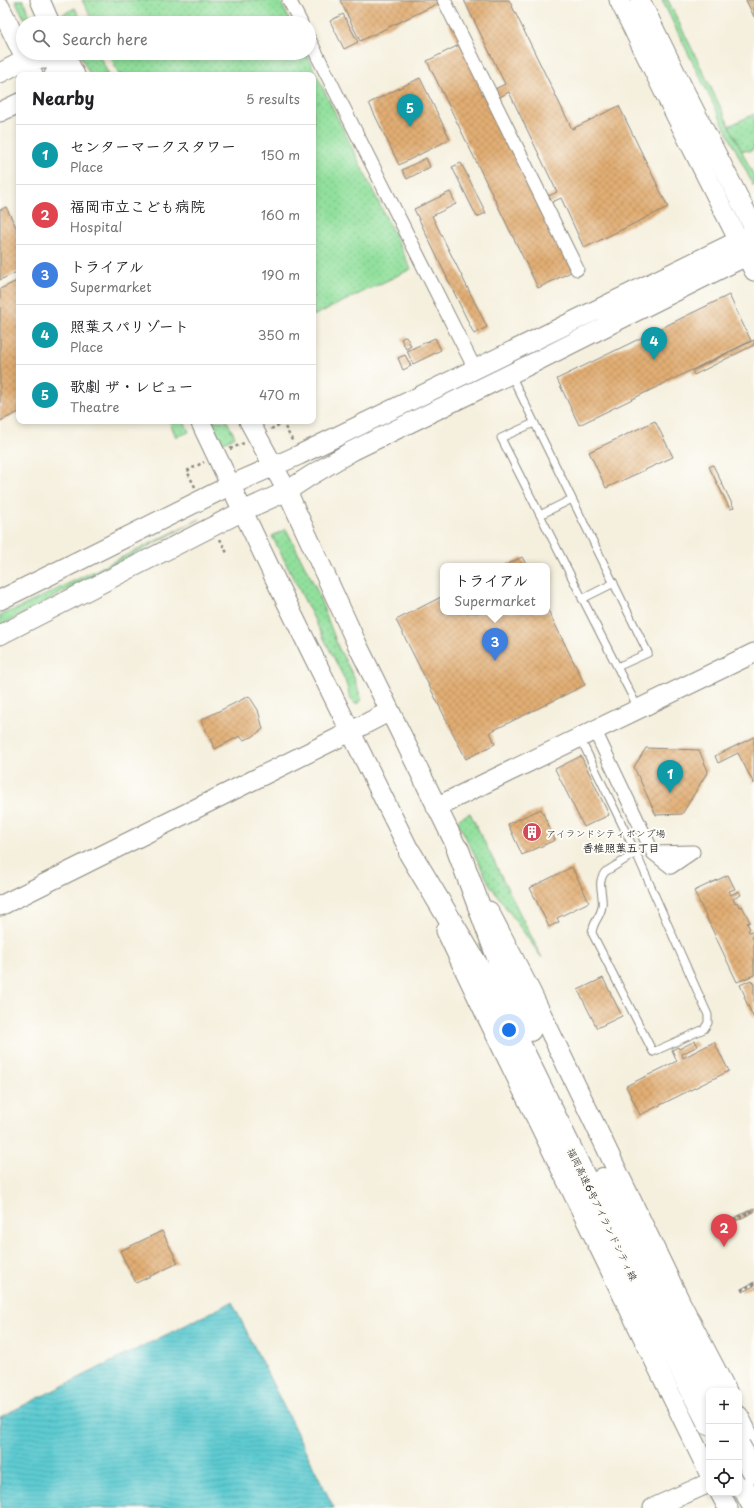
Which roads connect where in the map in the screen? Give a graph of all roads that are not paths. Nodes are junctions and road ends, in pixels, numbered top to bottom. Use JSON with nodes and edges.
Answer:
{"nodes":[{"id":1,"x":40,"y":0,"type":"edge"},
{"id":2,"x":289,"y":0,"type":"edge"},
{"id":3,"x":444,"y":0,"type":"edge"},
{"id":4,"x":619,"y":0,"type":"edge"},
{"id":5,"x":640,"y":0,"type":"edge"},
{"id":6,"x":0,"y":7,"type":"edge"},
{"id":7,"x":47,"y":16,"type":"edge"},
{"id":8,"x":297,"y":16,"type":"edge"},
{"id":9,"x":16,"y":41,"type":"edge"},
{"id":10,"x":316,"y":53,"type":"edge"},
{"id":11,"x":69,"y":62,"type":"edge"},
{"id":12,"x":29,"y":68,"type":"edge"},
{"id":13,"x":57,"y":72,"type":"edge"},
{"id":14,"x":0,"y":73,"type":"edge"},
{"id":15,"x":16,"y":104,"type":"edge"},
{"id":16,"x":0,"y":112,"type":"edge"},
{"id":17,"x":754,"y":228,"type":"edge"},
{"id":18,"x":750,"y":250,"type":"edge"},
{"id":19,"x":577,"y":269,"type":"dead end"},
{"id":20,"x":475,"y":369,"type":"junction"},
{"id":21,"x":510,"y":373,"type":"junction"},
{"id":22,"x":534,"y":423,"type":"junction"},
{"id":23,"x":201,"y":424,"type":"edge"},
{"id":24,"x":252,"y":424,"type":"edge"},
{"id":25,"x":274,"y":466,"type":"junction"},
{"id":26,"x":231,"y":486,"type":"junction"},
{"id":27,"x":287,"y":491,"type":"junction"},
{"id":28,"x":572,"y":499,"type":"junction"},
{"id":29,"x":244,"y":511,"type":"junction"},
{"id":30,"x":540,"y":515,"type":"junction"},
{"id":31,"x":614,"y":583,"type":"junction"},
{"id":32,"x":582,"y":599,"type":"junction"},
{"id":33,"x":0,"y":600,"type":"edge"},
{"id":34,"x":0,"y":635,"type":"edge"},
{"id":35,"x":754,"y":653,"type":"edge"},
{"id":36,"x":617,"y":667,"type":"junction"},
{"id":37,"x":639,"y":710,"type":"junction"},
{"id":38,"x":390,"y":711,"type":"junction"},
{"id":39,"x":350,"y":732,"type":"junction"},
{"id":40,"x":587,"y":735,"type":"junction"},
{"id":41,"x":436,"y":807,"type":"junction"},
{"id":42,"x":458,"y":850,"type":"junction"},
{"id":43,"x":410,"y":853,"type":"junction"},
{"id":44,"x":636,"y":853,"type":"junction"},
{"id":45,"x":653,"y":853,"type":"dead end"},
{"id":46,"x":0,"y":906,"type":"edge"},
{"id":47,"x":506,"y":999,"type":"junction"},
{"id":48,"x":600,"y":1189,"type":"junction"},
{"id":49,"x":707,"y":1388,"type":"edge"},
{"id":50,"x":725,"y":1388,"type":"edge"},
{"id":51,"x":706,"y":1418,"type":"edge"},
{"id":52,"x":742,"y":1424,"type":"edge"},
{"id":53,"x":750,"y":1446,"type":"edge"},
{"id":54,"x":742,"y":1455,"type":"edge"},
{"id":55,"x":754,"y":1464,"type":"edge"},
{"id":56,"x":706,"y":1467,"type":"edge"},
{"id":57,"x":742,"y":1469,"type":"edge"},
{"id":58,"x":754,"y":1472,"type":"edge"},
{"id":59,"x":706,"y":1484,"type":"edge"},
{"id":60,"x":742,"y":1485,"type":"edge"},
{"id":61,"x":722,"y":1496,"type":"edge"},
{"id":62,"x":754,"y":1507,"type":"edge"},
{"id":63,"x":653,"y":1508,"type":"edge"},
{"id":64,"x":728,"y":1508,"type":"edge"}],
"edges":[{"from":1,"to":7,"type":"street"},
{"from":2,"to":8,"type":"street"},
{"from":3,"to":19,"type":"street"},
{"from":4,"to":18,"type":"street"},
{"from":5,"to":17,"type":"street"},
{"from":6,"to":9,"type":"street"},
{"from":10,"to":20,"type":"street"},
{"from":11,"to":12,"type":"street"},
{"from":11,"to":13,"type":"street"},
{"from":12,"to":14,"type":"street"},
{"from":15,"to":16,"type":"street"},
{"from":18,"to":20,"type":"street"},
{"from":18,"to":21,"type":"street"},
{"from":20,"to":25,"type":"street"},
{"from":21,"to":22,"type":"lane"},
{"from":21,"to":27,"type":"street"},
{"from":22,"to":28,"type":"lane"},
{"from":22,"to":30,"type":"lane"},
{"from":23,"to":26,"type":"street"},
{"from":24,"to":25,"type":"street"},
{"from":25,"to":26,"type":"street"},
{"from":25,"to":27,"type":"street"},
{"from":26,"to":29,"type":"street"},
{"from":26,"to":33,"type":"street"},
{"from":27,"to":29,"type":"street"},
{"from":27,"to":38,"type":"street"},
{"from":28,"to":30,"type":"lane"},
{"from":28,"to":31,"type":"lane"},
{"from":29,"to":34,"type":"street"},
{"from":29,"to":39,"type":"street"},
{"from":30,"to":32,"type":"lane"},
{"from":31,"to":32,"type":"lane"},
{"from":31,"to":36,"type":"lane"},
{"from":32,"to":36,"type":"lane"},
{"from":35,"to":37,"type":"street"},
{"from":36,"to":37,"type":"lane"},
{"from":37,"to":40,"type":"street"},
{"from":38,"to":39,"type":"street"},
{"from":38,"to":41,"type":"street"},
{"from":39,"to":43,"type":"street"},
{"from":39,"to":46,"type":"street"},
{"from":40,"to":41,"type":"street"},
{"from":40,"to":44,"type":"lane"},
{"from":40,"to":45,"type":"street"},
{"from":41,"to":42,"type":"street"},
{"from":42,"to":47,"type":"highway"},
{"from":42,"to":50,"type":"street"},
{"from":43,"to":47,"type":"highway"},
{"from":43,"to":56,"type":"street"},
{"from":44,"to":44,"type":"lane"},
{"from":47,"to":48,"type":"highway","name":"福岡高速6号アイランドシティ線"},
{"from":48,"to":49,"type":"highway","name":"福岡高速6号アイランドシティ線"},
{"from":48,"to":51,"type":"highway","name":"福岡高速6号アイランドシティ線"},
{"from":52,"to":53,"type":"street"},
{"from":53,"to":54,"type":"street"},
{"from":53,"to":58,"type":"highway","bridge":true},
{"from":55,"to":57,"type":"street"},
{"from":59,"to":63,"type":"street"},
{"from":60,"to":62,"type":"highway"},
{"from":61,"to":64,"type":"street"}]}
